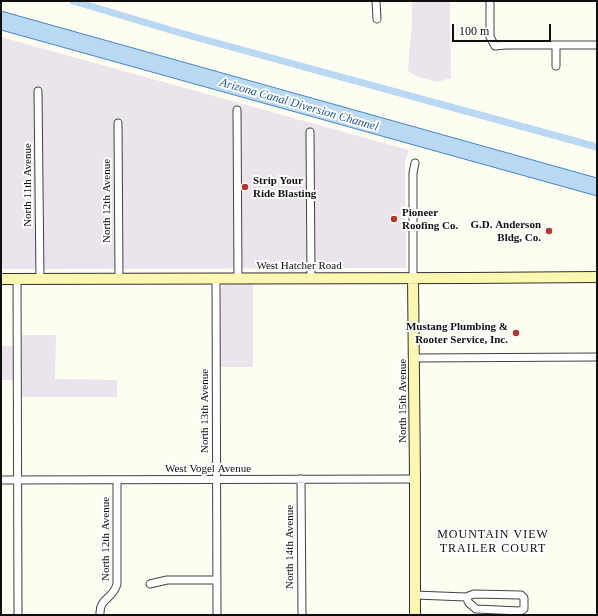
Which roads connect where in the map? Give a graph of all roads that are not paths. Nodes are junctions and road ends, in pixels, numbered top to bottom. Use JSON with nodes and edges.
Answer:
{"nodes":[{"id":1,"x":376,"y":1,"type":"edge"},
{"id":2,"x":490,"y":1,"type":"edge"},
{"id":3,"x":377,"y":19,"type":"dead end"},
{"id":4,"x":556,"y":45,"type":"junction"},
{"id":5,"x":597,"y":45,"type":"edge"},
{"id":6,"x":556,"y":66,"type":"dead end"},
{"id":7,"x":38,"y":91,"type":"dead end"},
{"id":8,"x":237,"y":110,"type":"dead end"},
{"id":9,"x":118,"y":123,"type":"dead end"},
{"id":10,"x":310,"y":132,"type":"dead end"},
{"id":11,"x":415,"y":163,"type":"dead end"},
{"id":12,"x":597,"y":277,"type":"edge"},
{"id":13,"x":40,"y":278,"type":"junction"},
{"id":14,"x":119,"y":278,"type":"junction"},
{"id":15,"x":216,"y":278,"type":"junction"},
{"id":16,"x":238,"y":278,"type":"junction"},
{"id":17,"x":311,"y":278,"type":"junction"},
{"id":18,"x":413,"y":278,"type":"junction"},
{"id":19,"x":1,"y":279,"type":"edge"},
{"id":20,"x":17,"y":279,"type":"junction"},
{"id":21,"x":597,"y":357,"type":"edge"},
{"id":22,"x":414,"y":358,"type":"junction"},
{"id":23,"x":301,"y":479,"type":"junction"},
{"id":24,"x":415,"y":479,"type":"junction"},
{"id":25,"x":1,"y":480,"type":"edge"},
{"id":26,"x":17,"y":480,"type":"junction"},
{"id":27,"x":117,"y":480,"type":"junction"},
{"id":28,"x":216,"y":480,"type":"junction"},
{"id":29,"x":217,"y":580,"type":"junction"},
{"id":30,"x":150,"y":584,"type":"dead end"},
{"id":31,"x":415,"y":595,"type":"junction"},
{"id":32,"x":466,"y":597,"type":"junction"},
{"id":33,"x":18,"y":615,"type":"edge"},
{"id":34,"x":100,"y":615,"type":"edge"},
{"id":35,"x":217,"y":615,"type":"edge"},
{"id":36,"x":302,"y":615,"type":"edge"},
{"id":37,"x":416,"y":615,"type":"edge"}],
"edges":[{"from":1,"to":3,"type":"street"},
{"from":2,"to":4,"type":"street"},
{"from":4,"to":5,"type":"street"},
{"from":4,"to":6,"type":"street"},
{"from":7,"to":13,"type":"street","name":"North 11th Avenue"},
{"from":8,"to":16,"type":"street"},
{"from":9,"to":14,"type":"street","name":"North 12th Avenue"},
{"from":10,"to":17,"type":"street"},
{"from":11,"to":18,"type":"street","name":"North 15th Avenue"},
{"from":12,"to":18,"type":"street","name":"West Hatcher Road"},
{"from":13,"to":14,"type":"street","name":"West Hatcher Road"},
{"from":13,"to":20,"type":"street","name":"West Hatcher Road"},
{"from":14,"to":15,"type":"street","name":"West Hatcher Road"},
{"from":15,"to":16,"type":"street","name":"West Hatcher Road"},
{"from":15,"to":28,"type":"street","name":"North 13th Avenue"},
{"from":16,"to":17,"type":"street","name":"West Hatcher Road"},
{"from":17,"to":18,"type":"street","name":"West Hatcher Road"},
{"from":18,"to":22,"type":"street","name":"North 15th Avenue"},
{"from":19,"to":20,"type":"street","name":"West Hatcher Road"},
{"from":20,"to":26,"type":"street"},
{"from":21,"to":22,"type":"street"},
{"from":22,"to":24,"type":"street","name":"North 15th Avenue"},
{"from":23,"to":24,"type":"street","name":"West Vogel Avenue"},
{"from":23,"to":28,"type":"street","name":"West Vogel Avenue"},
{"from":23,"to":36,"type":"street","name":"North 14th Avenue"},
{"from":24,"to":31,"type":"street","name":"North 15th Avenue"},
{"from":25,"to":26,"type":"street","name":"West Vogel Avenue"},
{"from":26,"to":27,"type":"street","name":"West Vogel Avenue"},
{"from":26,"to":33,"type":"street"},
{"from":27,"to":28,"type":"street","name":"West Vogel Avenue"},
{"from":27,"to":34,"type":"street","name":"North 12th Avenue"},
{"from":28,"to":29,"type":"street","name":"North 13th Avenue"},
{"from":29,"to":30,"type":"street"},
{"from":29,"to":35,"type":"street","name":"North 13th Avenue"},
{"from":31,"to":32,"type":"street"},
{"from":31,"to":37,"type":"street","name":"North 15th Avenue"},
{"from":32,"to":32,"type":"street"}]}
